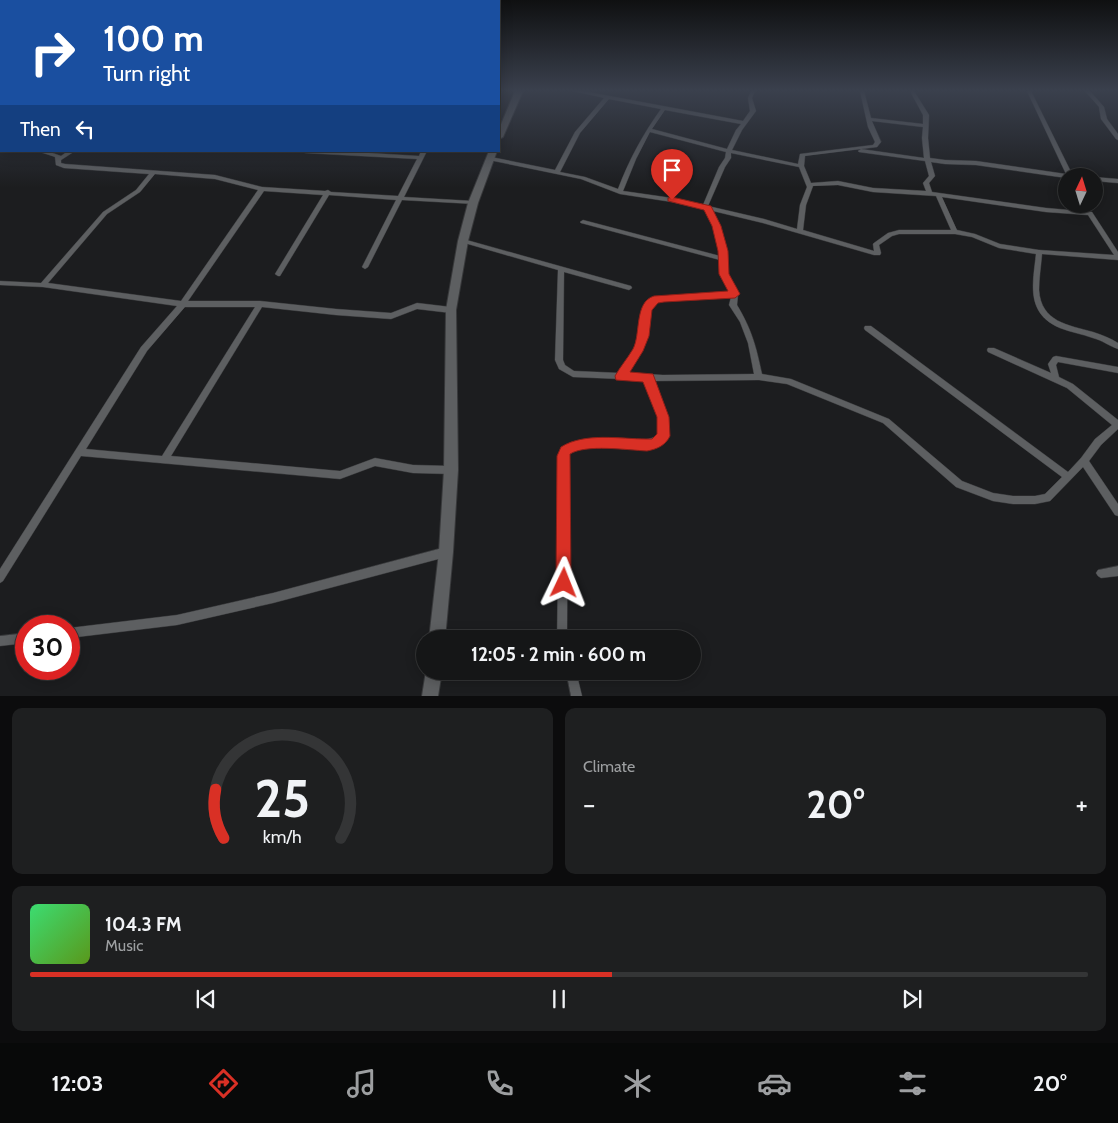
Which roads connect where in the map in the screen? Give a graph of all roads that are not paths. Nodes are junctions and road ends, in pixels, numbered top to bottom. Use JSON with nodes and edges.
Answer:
{"nodes":[{"id":1,"x":585,"y":123,"type":"edge"},
{"id":2,"x":653,"y":123,"type":"edge"},
{"id":3,"x":743,"y":123,"type":"edge"},
{"id":4,"x":870,"y":123,"type":"edge"},
{"id":5,"x":905,"y":123,"type":"edge"},
{"id":6,"x":1045,"y":123,"type":"edge"},
{"id":7,"x":1107,"y":123,"type":"edge"},
{"id":8,"x":926,"y":126,"type":"joint"},
{"id":9,"x":648,"y":130,"type":"junction"},
{"id":10,"x":1118,"y":138,"type":"edge"},
{"id":11,"x":844,"y":149,"type":"junction"},
{"id":12,"x":729,"y":151,"type":"junction"},
{"id":13,"x":48,"y":152,"type":"edge"},
{"id":14,"x":70,"y":152,"type":"edge"},
{"id":15,"x":321,"y":152,"type":"edge"},
{"id":16,"x":423,"y":152,"type":"edge"},
{"id":17,"x":492,"y":155,"type":"edge"},
{"id":18,"x":420,"y":158,"type":"junction"},
{"id":19,"x":927,"y":158,"type":"junction"},
{"id":20,"x":59,"y":159,"type":"junction"},
{"id":21,"x":801,"y":166,"type":"junction"},
{"id":22,"x":1066,"y":168,"type":"edge"},
{"id":23,"x":154,"y":172,"type":"junction"},
{"id":24,"x":557,"y":172,"type":"junction"},
{"id":25,"x":1058,"y":175,"type":"edge"},
{"id":26,"x":1103,"y":180,"type":"edge"},
{"id":27,"x":1118,"y":181,"type":"edge"},
{"id":28,"x":809,"y":185,"type":"junction"},
{"id":29,"x":262,"y":188,"type":"junction"},
{"id":30,"x":328,"y":192,"type":"junction"},
{"id":31,"x":620,"y":192,"type":"junction"},
{"id":32,"x":930,"y":192,"type":"junction"},
{"id":33,"x":938,"y":194,"type":"junction"},
{"id":34,"x":399,"y":198,"type":"junction"},
{"id":35,"x":473,"y":203,"type":"junction"},
{"id":36,"x":706,"y":207,"type":"junction"},
{"id":37,"x":1058,"y":211,"type":"edge"},
{"id":38,"x":1090,"y":213,"type":"edge"},
{"id":39,"x":583,"y":222,"type":"dead end"},
{"id":40,"x":800,"y":230,"type":"junction"},
{"id":41,"x":955,"y":232,"type":"junction"},
{"id":42,"x":463,"y":241,"type":"junction"},
{"id":43,"x":1039,"y":252,"type":"junction"},
{"id":44,"x":723,"y":258,"type":"junction"},
{"id":45,"x":1118,"y":258,"type":"edge"},
{"id":46,"x":365,"y":268,"type":"dead end"},
{"id":47,"x":561,"y":269,"type":"junction"},
{"id":48,"x":278,"y":274,"type":"dead end"},
{"id":49,"x":0,"y":283,"type":"edge"},
{"id":50,"x":42,"y":285,"type":"junction"},
{"id":51,"x":630,"y":288,"type":"dead end"},
{"id":52,"x":735,"y":294,"type":"junction"},
{"id":53,"x":183,"y":304,"type":"junction"},
{"id":54,"x":260,"y":304,"type":"junction"},
{"id":55,"x":451,"y":310,"type":"junction"},
{"id":56,"x":868,"y":328,"type":"dead end"},
{"id":57,"x":1118,"y":346,"type":"edge"},
{"id":58,"x":991,"y":350,"type":"dead end"},
{"id":59,"x":1118,"y":370,"type":"edge"},
{"id":60,"x":620,"y":376,"type":"junction"},
{"id":61,"x":759,"y":377,"type":"junction"},
{"id":62,"x":648,"y":378,"type":"junction"},
{"id":63,"x":1056,"y":379,"type":"junction"},
{"id":64,"x":1118,"y":425,"type":"edge"},
{"id":65,"x":79,"y":452,"type":"junction"},
{"id":66,"x":164,"y":460,"type":"junction"},
{"id":67,"x":1084,"y":461,"type":"junction"},
{"id":68,"x":451,"y":470,"type":"junction"},
{"id":69,"x":1068,"y":477,"type":"junction"},
{"id":70,"x":1118,"y":512,"type":"edge"},
{"id":71,"x":446,"y":552,"type":"junction"},
{"id":72,"x":1118,"y":571,"type":"edge"},
{"id":73,"x":1101,"y":573,"type":"dead end"},
{"id":74,"x":0,"y":578,"type":"edge"},
{"id":75,"x":438,"y":630,"type":"edge"},
{"id":76,"x":562,"y":630,"type":"edge"},
{"id":77,"x":80,"y":632,"type":"edge"},
{"id":78,"x":15,"y":639,"type":"edge"},
{"id":79,"x":0,"y":641,"type":"edge"},
{"id":80,"x":433,"y":680,"type":"edge"},
{"id":81,"x":573,"y":680,"type":"edge"},
{"id":82,"x":430,"y":696,"type":"edge"},
{"id":83,"x":577,"y":696,"type":"edge"}],
"edges":[{"from":1,"to":24,"type":"street"},
{"from":2,"to":9,"type":"street"},
{"from":3,"to":12,"type":"street"},
{"from":4,"to":11,"type":"street"},
{"from":5,"to":8,"type":"street"},
{"from":6,"to":22,"type":"street"},
{"from":7,"to":10,"type":"street"},
{"from":8,"to":19,"type":"street"},
{"from":9,"to":12,"type":"street"},
{"from":9,"to":31,"type":"street"},
{"from":11,"to":19,"type":"street"},
{"from":11,"to":21,"type":"street"},
{"from":12,"to":21,"type":"street"},
{"from":12,"to":36,"type":"street"},
{"from":13,"to":20,"type":"street"},
{"from":14,"to":20,"type":"street"},
{"from":15,"to":18,"type":"street"},
{"from":16,"to":18,"type":"street"},
{"from":17,"to":24,"type":"street"},
{"from":17,"to":35,"type":"street"},
{"from":18,"to":34,"type":"street"},
{"from":19,"to":25,"type":"street"},
{"from":19,"to":32,"type":"street"},
{"from":20,"to":23,"type":"street"},
{"from":21,"to":28,"type":"street"},
{"from":23,"to":29,"type":"street"},
{"from":23,"to":50,"type":"street"},
{"from":24,"to":31,"type":"street"},
{"from":26,"to":27,"type":"street"},
{"from":28,"to":32,"type":"street"},
{"from":28,"to":40,"type":"street"},
{"from":29,"to":30,"type":"street"},
{"from":29,"to":53,"type":"street"},
{"from":30,"to":34,"type":"street"},
{"from":30,"to":48,"type":"street"},
{"from":31,"to":36,"type":"street"},
{"from":32,"to":33,"type":"street"},
{"from":33,"to":37,"type":"street"},
{"from":33,"to":41,"type":"street"},
{"from":34,"to":35,"type":"street"},
{"from":34,"to":46,"type":"street"},
{"from":35,"to":42,"type":"street"},
{"from":36,"to":40,"type":"street"},
{"from":36,"to":44,"type":"street"},
{"from":38,"to":45,"type":"street"},
{"from":39,"to":44,"type":"street"},
{"from":40,"to":41,"type":"street"},
{"from":41,"to":43,"type":"street"},
{"from":42,"to":47,"type":"street"},
{"from":42,"to":55,"type":"street"},
{"from":43,"to":45,"type":"street"},
{"from":43,"to":57,"type":"street"},
{"from":44,"to":52,"type":"street"},
{"from":47,"to":51,"type":"street"},
{"from":47,"to":60,"type":"street"},
{"from":49,"to":50,"type":"street"},
{"from":50,"to":53,"type":"street"},
{"from":52,"to":60,"type":"street"},
{"from":52,"to":61,"type":"street"},
{"from":53,"to":54,"type":"street"},
{"from":53,"to":65,"type":"street"},
{"from":54,"to":55,"type":"street"},
{"from":54,"to":66,"type":"street"},
{"from":55,"to":68,"type":"street"},
{"from":56,"to":69,"type":"street"},
{"from":58,"to":63,"type":"street"},
{"from":59,"to":63,"type":"street"},
{"from":60,"to":62,"type":"street"},
{"from":61,"to":62,"type":"street"},
{"from":61,"to":69,"type":"street"},
{"from":62,"to":76,"type":"street"},
{"from":63,"to":64,"type":"street"},
{"from":64,"to":67,"type":"street"},
{"from":65,"to":66,"type":"street"},
{"from":65,"to":74,"type":"street"},
{"from":66,"to":68,"type":"street"},
{"from":67,"to":69,"type":"street"},
{"from":67,"to":70,"type":"street"},
{"from":68,"to":71,"type":"street"},
{"from":71,"to":75,"type":"street"},
{"from":71,"to":77,"type":"street"},
{"from":72,"to":73,"type":"street"},
{"from":78,"to":79,"type":"street"},
{"from":80,"to":82,"type":"street"},
{"from":81,"to":83,"type":"street"}]}
